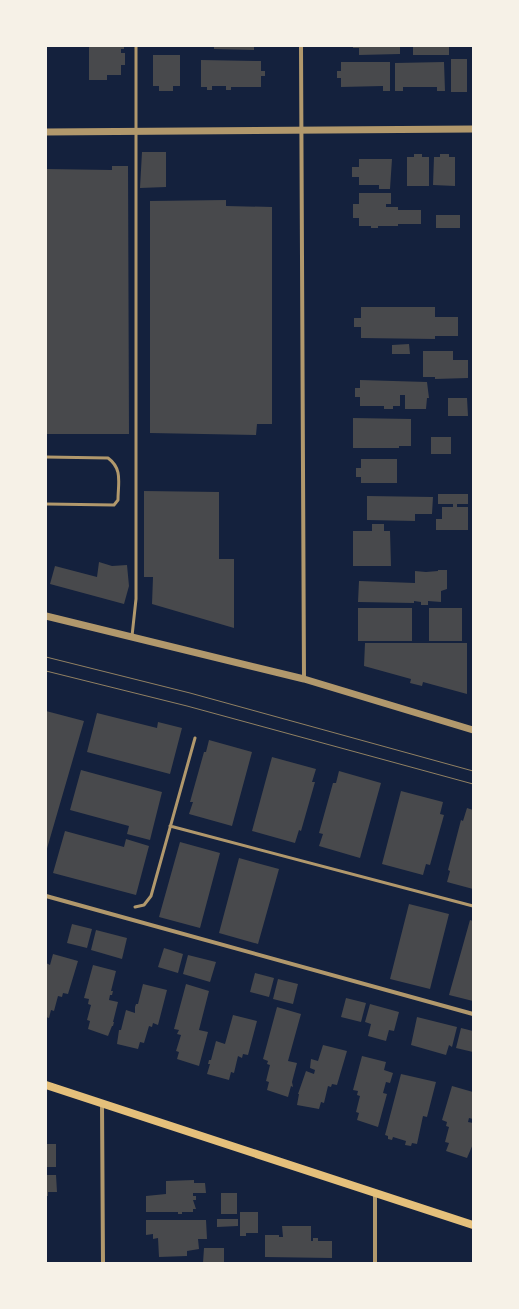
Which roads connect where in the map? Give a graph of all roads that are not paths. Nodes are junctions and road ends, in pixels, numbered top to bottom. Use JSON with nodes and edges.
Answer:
{"nodes":[{"id":1,"x":136,"y":46,"type":"edge"},
{"id":2,"x":301,"y":46,"type":"edge"},
{"id":3,"x":301,"y":129,"type":"junction"},
{"id":4,"x":473,"y":129,"type":"edge"},
{"id":5,"x":136,"y":131,"type":"junction"},
{"id":6,"x":46,"y":132,"type":"edge"},
{"id":7,"x":46,"y":457,"type":"edge"},
{"id":8,"x":46,"y":504,"type":"edge"},
{"id":9,"x":46,"y":616,"type":"edge"},
{"id":10,"x":132,"y":637,"type":"junction"},
{"id":11,"x":304,"y":679,"type":"junction"},
{"id":12,"x":473,"y":730,"type":"edge"},
{"id":13,"x":195,"y":738,"type":"dead end"},
{"id":14,"x":170,"y":826,"type":"junction"},
{"id":15,"x":46,"y":896,"type":"edge"},
{"id":16,"x":473,"y":906,"type":"edge"},
{"id":17,"x":135,"y":907,"type":"dead end"},
{"id":18,"x":473,"y":1014,"type":"edge"},
{"id":19,"x":46,"y":1085,"type":"edge"},
{"id":20,"x":102,"y":1103,"type":"junction"},
{"id":21,"x":375,"y":1193,"type":"junction"},
{"id":22,"x":473,"y":1225,"type":"edge"},
{"id":23,"x":103,"y":1263,"type":"edge"},
{"id":24,"x":375,"y":1263,"type":"edge"}],
"edges":[{"from":1,"to":5,"type":"lane"},
{"from":2,"to":3,"type":"street"},
{"from":3,"to":4,"type":"street"},
{"from":3,"to":5,"type":"street"},
{"from":3,"to":11,"type":"street"},
{"from":5,"to":6,"type":"street"},
{"from":5,"to":10,"type":"lane"},
{"from":7,"to":8,"type":"lane"},
{"from":9,"to":10,"type":"street"},
{"from":10,"to":11,"type":"street"},
{"from":11,"to":12,"type":"street"},
{"from":13,"to":14,"type":"lane"},
{"from":14,"to":16,"type":"lane"},
{"from":14,"to":17,"type":"lane"},
{"from":15,"to":18,"type":"street"},
{"from":19,"to":20,"type":"main road"},
{"from":20,"to":21,"type":"main road"},
{"from":20,"to":23,"type":"street"},
{"from":21,"to":22,"type":"main road"},
{"from":21,"to":24,"type":"street"}]}
